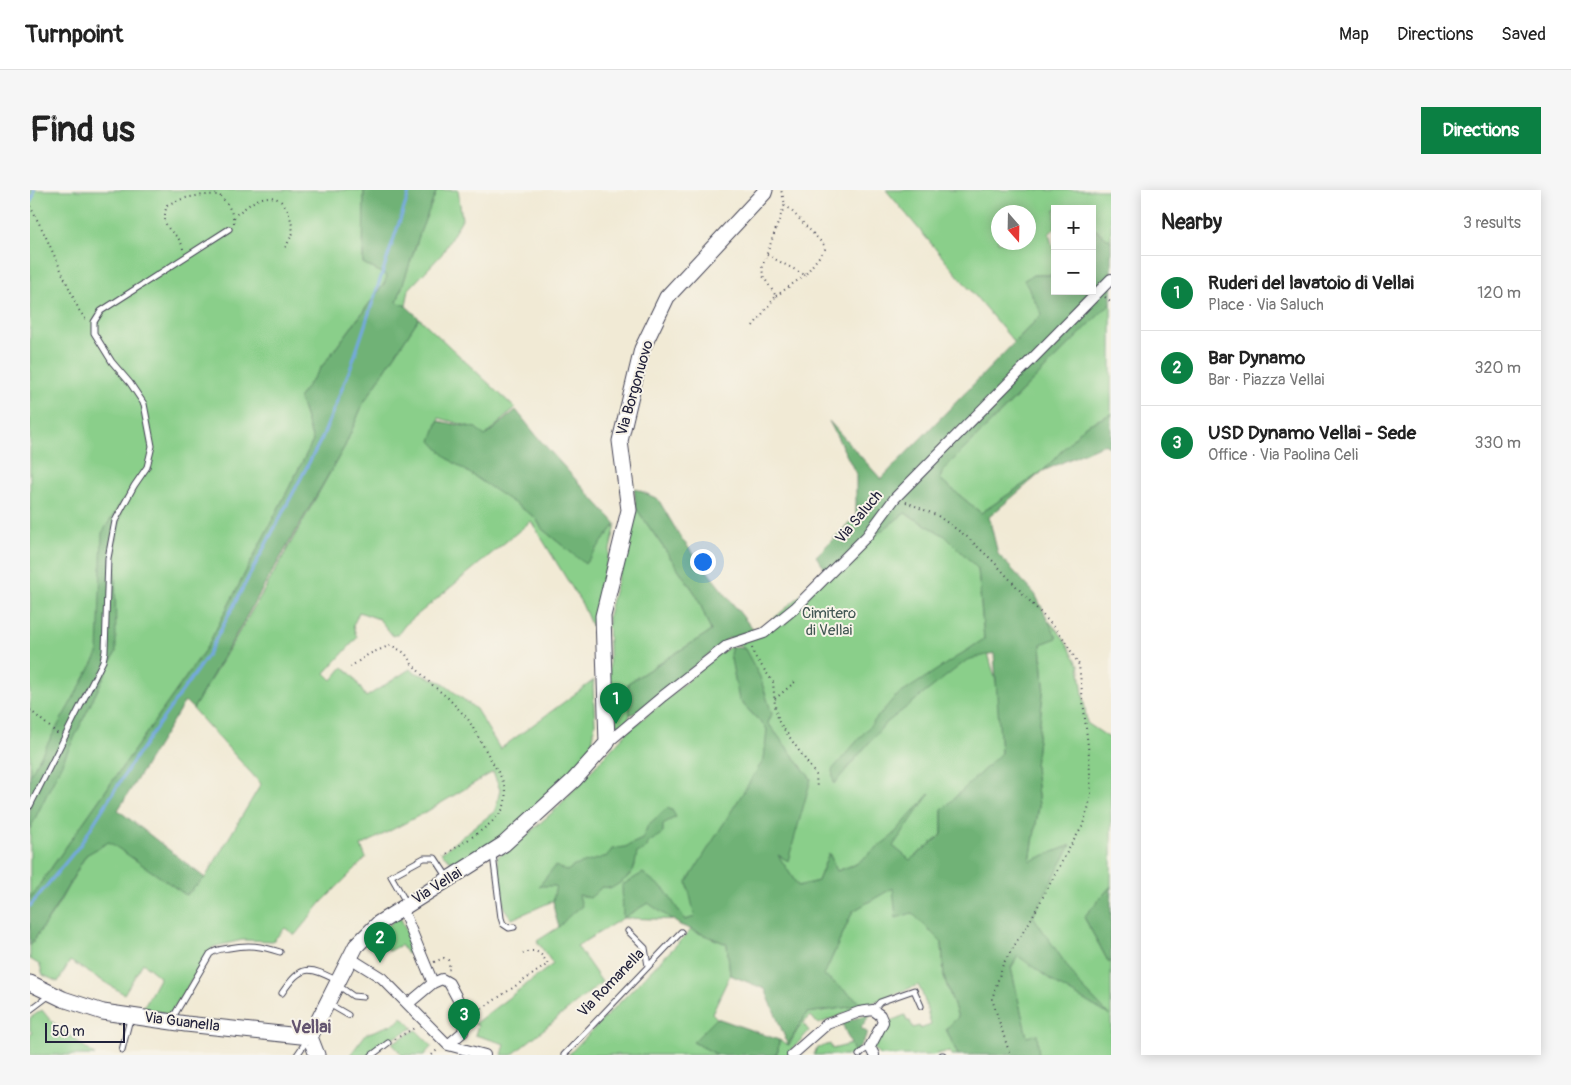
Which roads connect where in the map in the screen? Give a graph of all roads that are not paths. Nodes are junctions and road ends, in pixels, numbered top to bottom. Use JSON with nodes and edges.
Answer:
{"nodes":[{"id":1,"x":765,"y":190,"type":"edge"},
{"id":2,"x":229,"y":229,"type":"road end"},
{"id":3,"x":1111,"y":279,"type":"edge"},
{"id":4,"x":607,"y":743,"type":"junction"},
{"id":5,"x":30,"y":806,"type":"edge"},
{"id":6,"x":493,"y":852,"type":"junction"},
{"id":7,"x":448,"y":878,"type":"junction"},
{"id":8,"x":404,"y":906,"type":"junction"},
{"id":9,"x":514,"y":927,"type":"dead end"},
{"id":10,"x":628,"y":932,"type":"dead end"},
{"id":11,"x":680,"y":932,"type":"dead end"},
{"id":12,"x":280,"y":952,"type":"dead end"},
{"id":13,"x":350,"y":958,"type":"junction"},
{"id":14,"x":648,"y":966,"type":"junction"},
{"id":15,"x":30,"y":983,"type":"edge"},
{"id":16,"x":337,"y":983,"type":"junction"},
{"id":17,"x":433,"y":983,"type":"junction"},
{"id":18,"x":282,"y":993,"type":"dead end"},
{"id":19,"x":51,"y":994,"type":"junction"},
{"id":20,"x":363,"y":997,"type":"dead end"},
{"id":21,"x":327,"y":1002,"type":"junction"},
{"id":22,"x":408,"y":1004,"type":"junction"},
{"id":23,"x":921,"y":1006,"type":"dead end"},
{"id":24,"x":30,"y":1010,"type":"edge"},
{"id":25,"x":872,"y":1010,"type":"junction"},
{"id":26,"x":348,"y":1015,"type":"dead end"},
{"id":27,"x":131,"y":1016,"type":"junction"},
{"id":28,"x":170,"y":1022,"type":"junction"},
{"id":29,"x":310,"y":1037,"type":"junction"},
{"id":30,"x":388,"y":1043,"type":"road end"},
{"id":31,"x":448,"y":1045,"type":"junction"},
{"id":32,"x":122,"y":1050,"type":"dead end"},
{"id":33,"x":872,"y":1051,"type":"edge"},
{"id":34,"x":469,"y":1053,"type":"edge"},
{"id":35,"x":297,"y":1055,"type":"edge"},
{"id":36,"x":317,"y":1055,"type":"edge"},
{"id":37,"x":372,"y":1055,"type":"edge"},
{"id":38,"x":485,"y":1055,"type":"edge"},
{"id":39,"x":564,"y":1055,"type":"edge"},
{"id":40,"x":792,"y":1055,"type":"edge"},
{"id":41,"x":859,"y":1055,"type":"edge"}],
"edges":[{"from":1,"to":4,"type":"street","name":"Via Borgonuovo"},
{"from":2,"to":5,"type":"lane"},
{"from":3,"to":4,"type":"street","name":"Via Saluch"},
{"from":4,"to":6,"type":"street","name":"Via Vellai"},
{"from":6,"to":7,"type":"street","name":"Via Vellai"},
{"from":6,"to":9,"type":"lane"},
{"from":7,"to":8,"type":"street","name":"Via Vellai"},
{"from":7,"to":8,"type":"lane"},
{"from":8,"to":13,"type":"street","name":"Via Vellai"},
{"from":8,"to":17,"type":"street"},
{"from":10,"to":14,"type":"lane"},
{"from":11,"to":14,"type":"lane","name":"Via Romanella"},
{"from":12,"to":28,"type":"lane"},
{"from":13,"to":16,"type":"street","name":"Via Vellai"},
{"from":13,"to":22,"type":"street"},
{"from":14,"to":39,"type":"lane","name":"Via Romanella"},
{"from":15,"to":19,"type":"street","name":"Via Guanella"},
{"from":16,"to":18,"type":"lane"},
{"from":16,"to":20,"type":"lane"},
{"from":16,"to":21,"type":"street","name":"Via Vellai"},
{"from":17,"to":22,"type":"street"},
{"from":17,"to":31,"type":"street"},
{"from":19,"to":24,"type":"lane"},
{"from":19,"to":27,"type":"street","name":"Via Guanella"},
{"from":21,"to":26,"type":"lane"},
{"from":21,"to":29,"type":"street","name":"Via Vellai"},
{"from":22,"to":31,"type":"street"},
{"from":23,"to":25,"type":"lane"},
{"from":25,"to":33,"type":"street"},
{"from":25,"to":40,"type":"street"},
{"from":27,"to":28,"type":"street","name":"Via Guanella"},
{"from":27,"to":32,"type":"lane"},
{"from":28,"to":29,"type":"street","name":"Via Guanella"},
{"from":29,"to":35,"type":"lane"},
{"from":29,"to":36,"type":"street"},
{"from":30,"to":37,"type":"lane"},
{"from":31,"to":34,"type":"street"},
{"from":33,"to":41,"type":"lane"},
{"from":34,"to":38,"type":"street"}]}
